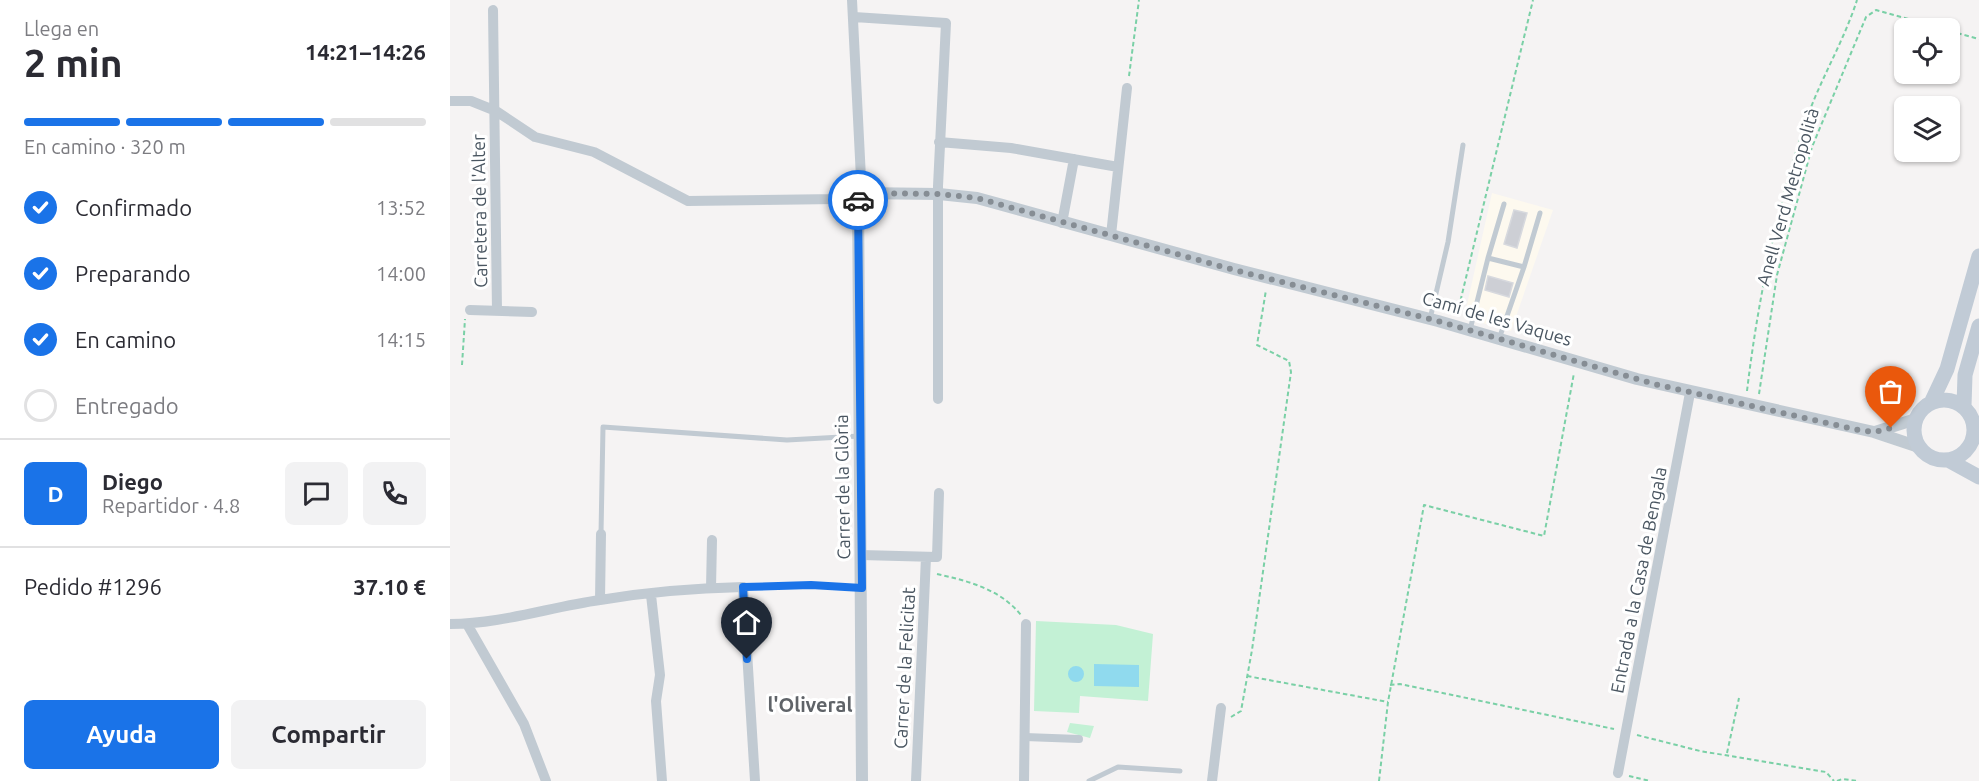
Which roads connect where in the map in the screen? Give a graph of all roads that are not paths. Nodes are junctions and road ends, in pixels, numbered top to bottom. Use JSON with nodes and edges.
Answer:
{"nodes":[{"id":1,"x":852,"y":0,"type":"edge"},
{"id":2,"x":493,"y":10,"type":"dead end"},
{"id":3,"x":854,"y":17,"type":"junction"},
{"id":4,"x":1127,"y":88,"type":"road end"},
{"id":5,"x":450,"y":101,"type":"edge"},
{"id":6,"x":496,"y":111,"type":"junction"},
{"id":7,"x":939,"y":142,"type":"junction"},
{"id":8,"x":1463,"y":145,"type":"dead end"},
{"id":9,"x":1074,"y":159,"type":"junction"},
{"id":10,"x":1118,"y":167,"type":"junction"},
{"id":11,"x":858,"y":193,"type":"junction"},
{"id":12,"x":939,"y":194,"type":"junction"},
{"id":13,"x":1504,"y":204,"type":"dead end"},
{"id":14,"x":1540,"y":213,"type":"dead end"},
{"id":15,"x":1062,"y":224,"type":"junction"},
{"id":16,"x":1111,"y":235,"type":"junction"},
{"id":17,"x":1979,"y":256,"type":"edge"},
{"id":18,"x":1488,"y":258,"type":"junction"},
{"id":19,"x":1524,"y":267,"type":"junction"},
{"id":20,"x":470,"y":310,"type":"road end"},
{"id":21,"x":497,"y":311,"type":"junction"},
{"id":22,"x":532,"y":312,"type":"dead end"},
{"id":23,"x":1430,"y":319,"type":"junction"},
{"id":24,"x":1979,"y":326,"type":"edge"},
{"id":25,"x":1470,"y":330,"type":"junction"},
{"id":26,"x":1499,"y":339,"type":"junction"},
{"id":27,"x":1690,"y":393,"type":"junction"},
{"id":28,"x":938,"y":399,"type":"dead end"},
{"id":29,"x":1931,"y":403,"type":"junction"},
{"id":30,"x":1964,"y":406,"type":"junction"},
{"id":31,"x":1916,"y":419,"type":"junction"},
{"id":32,"x":1874,"y":432,"type":"junction"},
{"id":33,"x":860,"y":436,"type":"junction"},
{"id":34,"x":1977,"y":441,"type":"edge"},
{"id":35,"x":1919,"y":447,"type":"junction"},
{"id":36,"x":1948,"y":460,"type":"junction"},
{"id":37,"x":1979,"y":477,"type":"edge"},
{"id":38,"x":939,"y":493,"type":"dead end"},
{"id":39,"x":601,"y":534,"type":"joint"},
{"id":40,"x":712,"y":540,"type":"dead end"},
{"id":41,"x":861,"y":555,"type":"junction"},
{"id":42,"x":931,"y":557,"type":"junction"},
{"id":43,"x":743,"y":587,"type":"junction"},
{"id":44,"x":711,"y":588,"type":"junction"},
{"id":45,"x":862,"y":588,"type":"junction"},
{"id":46,"x":651,"y":595,"type":"junction"},
{"id":47,"x":600,"y":600,"type":"junction"},
{"id":48,"x":450,"y":624,"type":"edge"},
{"id":49,"x":467,"y":624,"type":"junction"},
{"id":50,"x":1026,"y":624,"type":"road end"},
{"id":51,"x":1221,"y":708,"type":"dead end"},
{"id":52,"x":1025,"y":737,"type":"junction"},
{"id":53,"x":1079,"y":739,"type":"dead end"},
{"id":54,"x":1180,"y":771,"type":"dead end"},
{"id":55,"x":1618,"y":773,"type":"road end"},
{"id":56,"x":546,"y":781,"type":"edge"},
{"id":57,"x":662,"y":781,"type":"edge"},
{"id":58,"x":755,"y":781,"type":"edge"},
{"id":59,"x":862,"y":781,"type":"edge"},
{"id":60,"x":916,"y":781,"type":"edge"},
{"id":61,"x":1024,"y":781,"type":"edge"},
{"id":62,"x":1089,"y":781,"type":"edge"},
{"id":63,"x":1212,"y":781,"type":"edge"}],
"edges":[{"from":1,"to":3,"type":"street"},
{"from":2,"to":6,"type":"street","name":"Carretera de l'Alter"},
{"from":3,"to":7,"type":"street"},
{"from":3,"to":11,"type":"street"},
{"from":4,"to":10,"type":"street"},
{"from":5,"to":6,"type":"street","name":"Carretera de l'Alter"},
{"from":6,"to":11,"type":"street","name":"Carretera de l'Alter"},
{"from":6,"to":21,"type":"street","name":"Carretera de l'Alter"},
{"from":7,"to":9,"type":"street"},
{"from":7,"to":12,"type":"street"},
{"from":8,"to":23,"type":"lane"},
{"from":9,"to":10,"type":"street"},
{"from":9,"to":15,"type":"street"},
{"from":10,"to":16,"type":"street"},
{"from":11,"to":12,"type":"street","name":"Camí de les Vaques"},
{"from":11,"to":33,"type":"street","name":"Carrer de la Glòria"},
{"from":12,"to":15,"type":"street","name":"Camí de les Vaques"},
{"from":12,"to":28,"type":"street"},
{"from":13,"to":18,"type":"lane"},
{"from":14,"to":19,"type":"lane"},
{"from":15,"to":16,"type":"street","name":"Camí de les Vaques"},
{"from":16,"to":23,"type":"street","name":"Camí de les Vaques"},
{"from":17,"to":29,"type":"main road"},
{"from":18,"to":19,"type":"lane"},
{"from":18,"to":25,"type":"lane"},
{"from":19,"to":26,"type":"lane"},
{"from":20,"to":21,"type":"street","name":"Carretera de l'Alter"},
{"from":21,"to":22,"type":"street","name":"Carretera de l'Alter"},
{"from":23,"to":25,"type":"street","name":"Camí de les Vaques"},
{"from":24,"to":30,"type":"main road"},
{"from":25,"to":26,"type":"street","name":"Camí de les Vaques"},
{"from":26,"to":27,"type":"street","name":"Camí de les Vaques"},
{"from":27,"to":32,"type":"street","name":"Camí de les Vaques"},
{"from":27,"to":55,"type":"street","name":"Entrada a la Casa de Bengala"},
{"from":29,"to":30,"type":"main road"},
{"from":29,"to":31,"type":"main road"},
{"from":30,"to":34,"type":"main road"},
{"from":31,"to":32,"type":"street","name":"Camí de les Vaques"},
{"from":31,"to":35,"type":"main road"},
{"from":32,"to":35,"type":"street","name":"Camí de les Vaques"},
{"from":33,"to":39,"type":"lane"},
{"from":33,"to":41,"type":"street","name":"Carrer de la Glòria"},
{"from":34,"to":36,"type":"main road"},
{"from":35,"to":36,"type":"main road"},
{"from":36,"to":37,"type":"main road"},
{"from":38,"to":42,"type":"street","name":"Carrer de la Felicitat"},
{"from":39,"to":47,"type":"street"},
{"from":40,"to":44,"type":"street"},
{"from":41,"to":42,"type":"street"},
{"from":41,"to":45,"type":"street","name":"Carrer de la Glòria"},
{"from":42,"to":60,"type":"street","name":"Carrer de la Felicitat"},
{"from":43,"to":44,"type":"street"},
{"from":43,"to":45,"type":"lane"},
{"from":43,"to":58,"type":"street"},
{"from":44,"to":46,"type":"street"},
{"from":45,"to":59,"type":"street","name":"Carrer de la Glòria"},
{"from":46,"to":47,"type":"street"},
{"from":46,"to":57,"type":"street"},
{"from":47,"to":49,"type":"street"},
{"from":48,"to":49,"type":"street"},
{"from":49,"to":56,"type":"street"},
{"from":50,"to":52,"type":"street"},
{"from":51,"to":63,"type":"street"},
{"from":52,"to":53,"type":"street"},
{"from":52,"to":61,"type":"street"},
{"from":54,"to":62,"type":"lane"}]}
